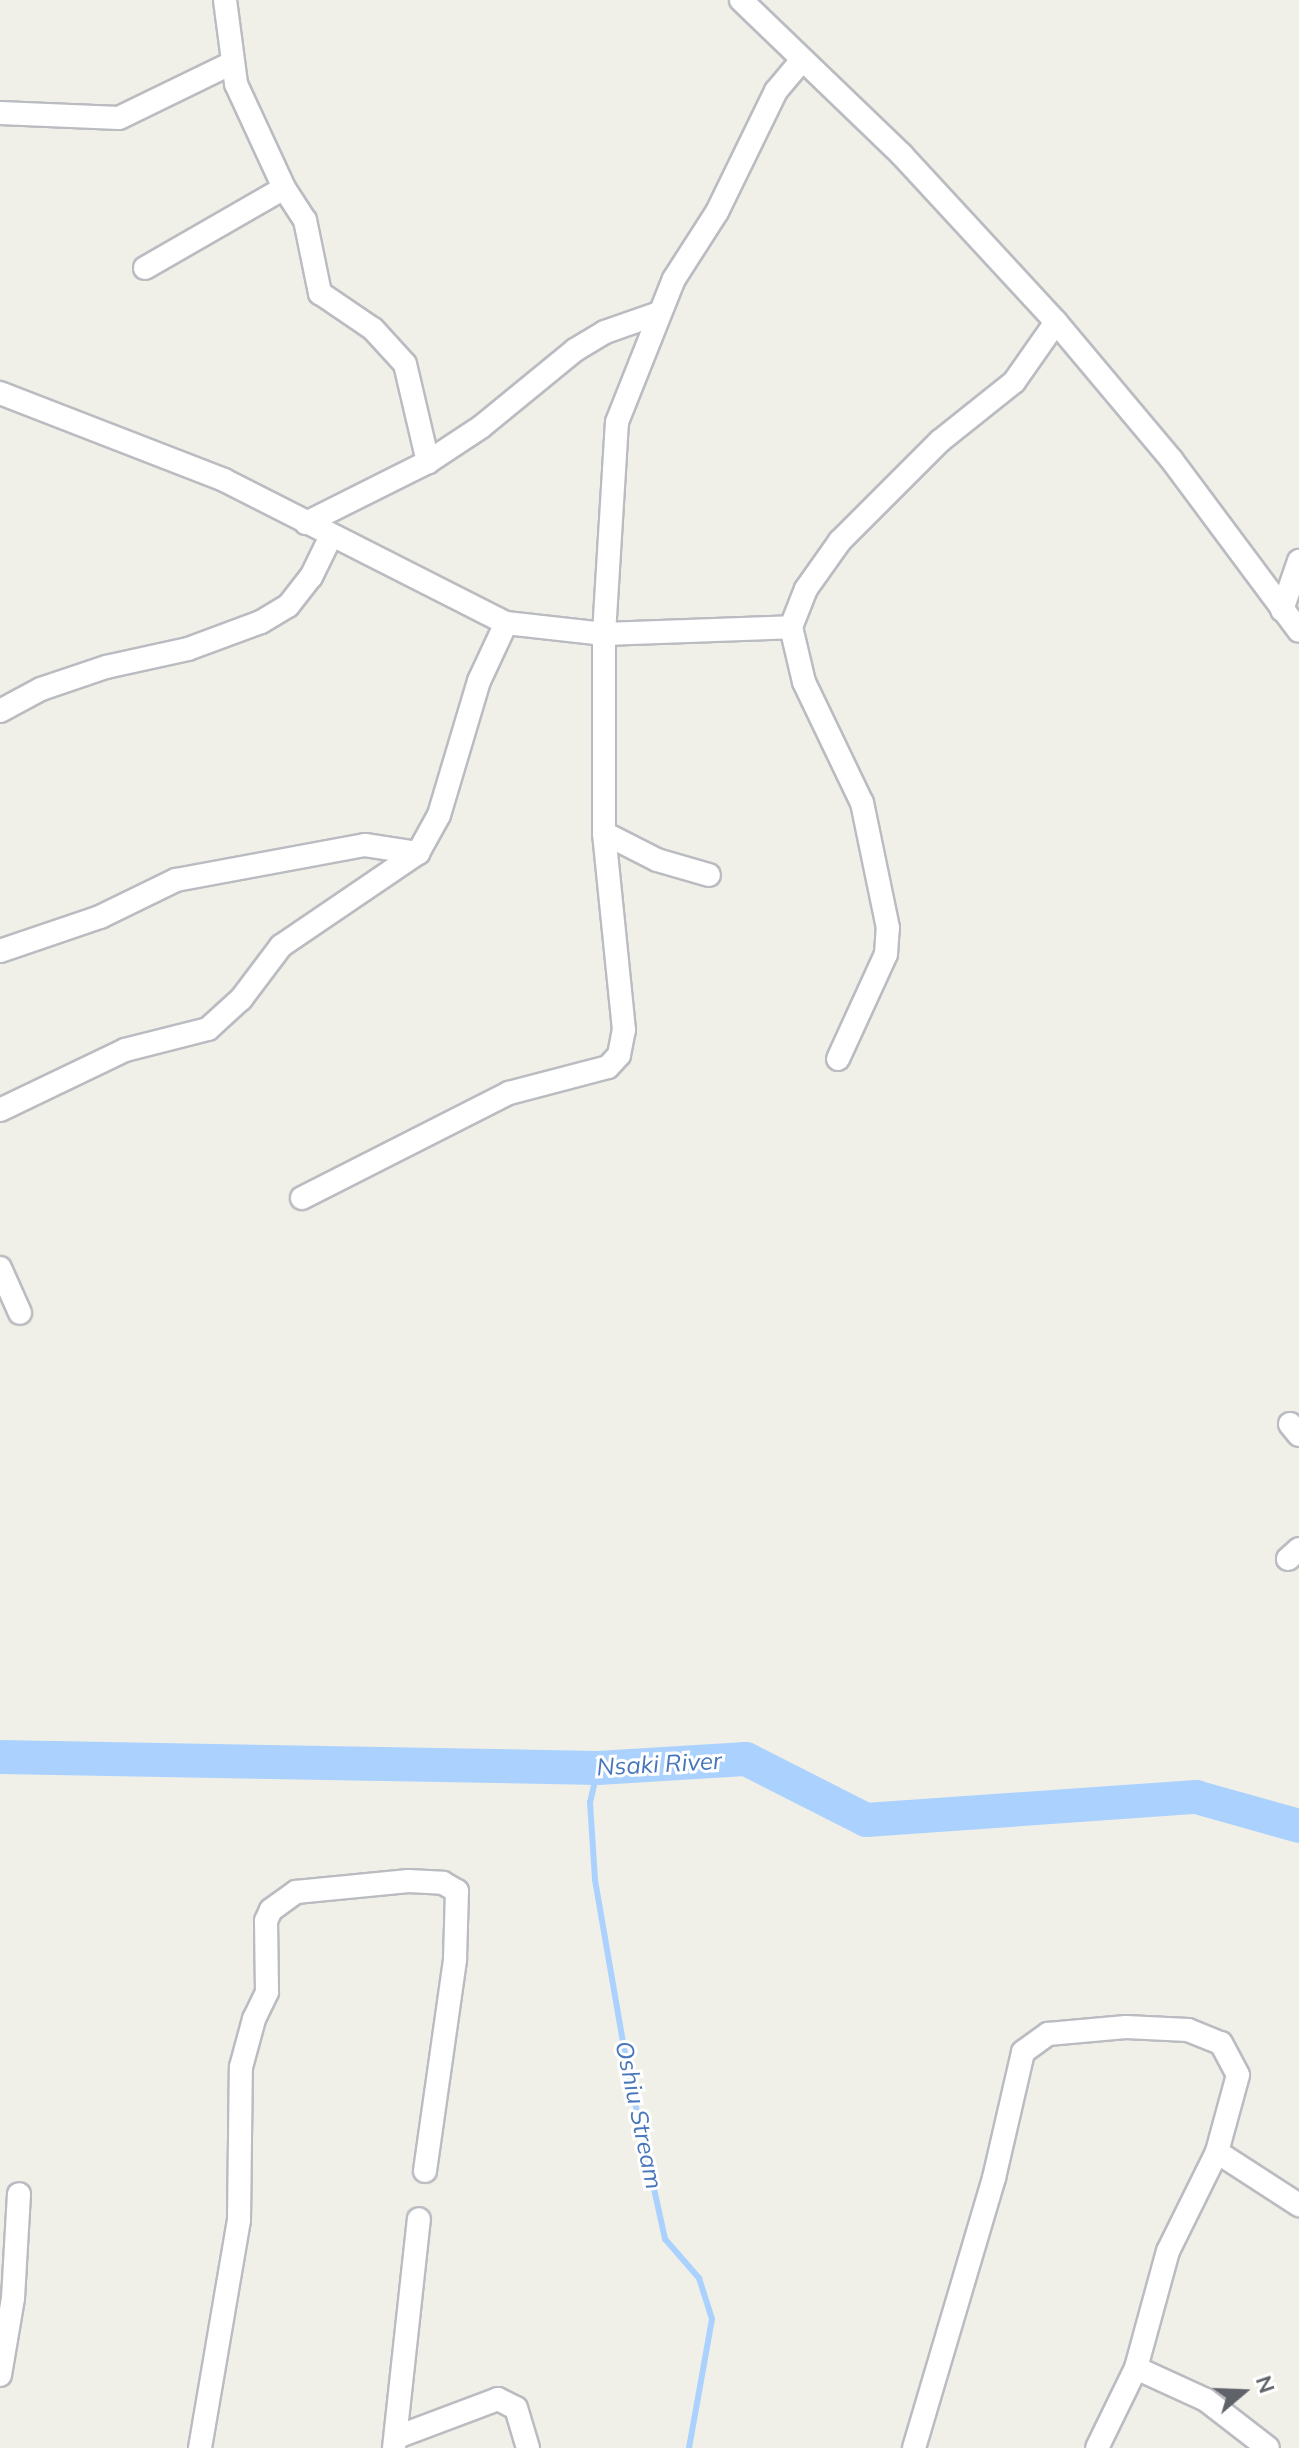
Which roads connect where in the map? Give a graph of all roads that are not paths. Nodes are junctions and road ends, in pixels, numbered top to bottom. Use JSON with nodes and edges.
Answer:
{"nodes":[{"id":1,"x":225,"y":0,"type":"edge"},
{"id":2,"x":741,"y":0,"type":"edge"},
{"id":3,"x":802,"y":60,"type":"junction"},
{"id":4,"x":232,"y":63,"type":"junction"},
{"id":5,"x":0,"y":113,"type":"edge"},
{"id":6,"x":284,"y":188,"type":"junction"},
{"id":7,"x":145,"y":268,"type":"dead end"},
{"id":8,"x":656,"y":314,"type":"junction"},
{"id":9,"x":1056,"y":322,"type":"junction"},
{"id":10,"x":0,"y":393,"type":"edge"},
{"id":11,"x":428,"y":462,"type":"junction"},
{"id":12,"x":306,"y":523,"type":"junction"},
{"id":13,"x":330,"y":538,"type":"junction"},
{"id":14,"x":1299,"y":561,"type":"edge"},
{"id":15,"x":1282,"y":610,"type":"junction"},
{"id":16,"x":506,"y":623,"type":"junction"},
{"id":17,"x":791,"y":627,"type":"junction"},
{"id":18,"x":1299,"y":631,"type":"edge"},
{"id":19,"x":604,"y":634,"type":"junction"},
{"id":20,"x":0,"y":711,"type":"edge"},
{"id":21,"x":604,"y":833,"type":"junction"},
{"id":22,"x":418,"y":853,"type":"junction"},
{"id":23,"x":709,"y":875,"type":"dead end"},
{"id":24,"x":0,"y":951,"type":"edge"},
{"id":25,"x":838,"y":1059,"type":"dead end"},
{"id":26,"x":0,"y":1110,"type":"edge"},
{"id":27,"x":302,"y":1198,"type":"dead end"},
{"id":28,"x":0,"y":1268,"type":"edge"},
{"id":29,"x":20,"y":1313,"type":"dead end"},
{"id":30,"x":1217,"y":2152,"type":"junction"},
{"id":31,"x":425,"y":2171,"type":"dead end"},
{"id":32,"x":19,"y":2194,"type":"dead end"},
{"id":33,"x":1299,"y":2205,"type":"edge"},
{"id":34,"x":419,"y":2219,"type":"dead end"},
{"id":35,"x":1136,"y":2368,"type":"junction"},
{"id":36,"x":0,"y":2375,"type":"edge"},
{"id":37,"x":396,"y":2443,"type":"edge"},
{"id":38,"x":200,"y":2448,"type":"edge"},
{"id":39,"x":528,"y":2448,"type":"edge"},
{"id":40,"x":914,"y":2448,"type":"edge"},
{"id":41,"x":1097,"y":2448,"type":"edge"},
{"id":42,"x":1268,"y":2448,"type":"edge"}],
"edges":[{"from":1,"to":4,"type":"street"},
{"from":2,"to":3,"type":"street"},
{"from":3,"to":8,"type":"street"},
{"from":3,"to":9,"type":"street"},
{"from":4,"to":5,"type":"street"},
{"from":4,"to":6,"type":"street"},
{"from":6,"to":7,"type":"street"},
{"from":6,"to":11,"type":"street"},
{"from":8,"to":11,"type":"street"},
{"from":8,"to":19,"type":"street"},
{"from":9,"to":15,"type":"street"},
{"from":9,"to":17,"type":"street"},
{"from":10,"to":12,"type":"street"},
{"from":11,"to":12,"type":"street"},
{"from":12,"to":13,"type":"street"},
{"from":13,"to":16,"type":"street"},
{"from":13,"to":20,"type":"street"},
{"from":14,"to":15,"type":"street"},
{"from":15,"to":18,"type":"street"},
{"from":16,"to":19,"type":"street"},
{"from":16,"to":22,"type":"street"},
{"from":17,"to":19,"type":"street"},
{"from":17,"to":25,"type":"street"},
{"from":19,"to":21,"type":"street"},
{"from":21,"to":23,"type":"street"},
{"from":21,"to":27,"type":"street"},
{"from":22,"to":24,"type":"street"},
{"from":22,"to":26,"type":"street"},
{"from":28,"to":29,"type":"street"},
{"from":30,"to":33,"type":"street"},
{"from":30,"to":35,"type":"street"},
{"from":30,"to":40,"type":"street"},
{"from":31,"to":38,"type":"street"},
{"from":32,"to":36,"type":"street"},
{"from":34,"to":37,"type":"street"},
{"from":35,"to":41,"type":"street"},
{"from":35,"to":42,"type":"street"},
{"from":37,"to":39,"type":"street"}]}
